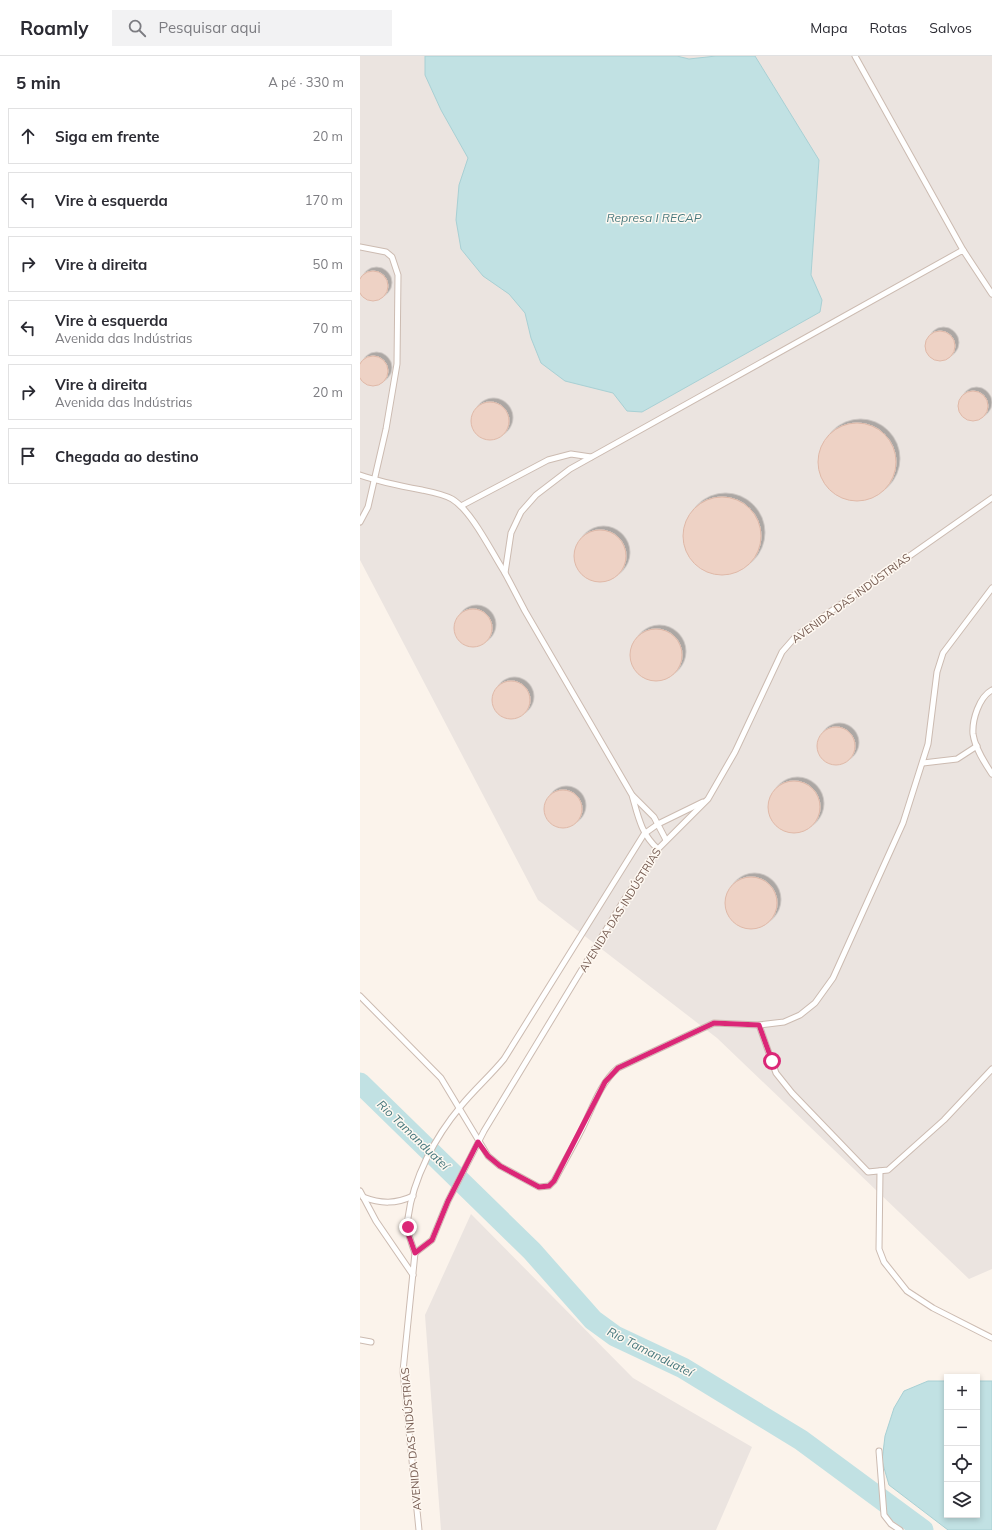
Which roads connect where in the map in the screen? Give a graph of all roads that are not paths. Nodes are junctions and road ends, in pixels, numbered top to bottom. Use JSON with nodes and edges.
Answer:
{"nodes":[{"id":1,"x":855,"y":56,"type":"edge"},
{"id":2,"x":360,"y":247,"type":"edge"},
{"id":3,"x":963,"y":250,"type":"junction"},
{"id":4,"x":992,"y":294,"type":"edge"},
{"id":5,"x":591,"y":457,"type":"junction"},
{"id":6,"x":360,"y":474,"type":"edge"},
{"id":7,"x":374,"y":480,"type":"junction"},
{"id":8,"x":992,"y":498,"type":"edge"},
{"id":9,"x":461,"y":506,"type":"junction"},
{"id":10,"x":360,"y":522,"type":"edge"},
{"id":11,"x":505,"y":573,"type":"junction"},
{"id":12,"x":992,"y":588,"type":"edge"},
{"id":13,"x":992,"y":690,"type":"edge"},
{"id":14,"x":977,"y":746,"type":"junction"},
{"id":15,"x":923,"y":763,"type":"junction"},
{"id":16,"x":992,"y":774,"type":"edge"},
{"id":17,"x":632,"y":795,"type":"junction"},
{"id":18,"x":708,"y":799,"type":"junction"},
{"id":19,"x":658,"y":824,"type":"junction"},
{"id":20,"x":644,"y":834,"type":"junction"},
{"id":21,"x":666,"y":840,"type":"junction"},
{"id":22,"x":658,"y":849,"type":"junction"},
{"id":23,"x":360,"y":996,"type":"edge"},
{"id":24,"x":759,"y":1025,"type":"junction"},
{"id":25,"x":992,"y":1069,"type":"edge"},
{"id":26,"x":460,"y":1108,"type":"junction"},
{"id":27,"x":478,"y":1142,"type":"junction"},
{"id":28,"x":880,"y":1171,"type":"junction"},
{"id":29,"x":360,"y":1191,"type":"edge"},
{"id":30,"x":413,"y":1196,"type":"junction"},
{"id":31,"x":363,"y":1197,"type":"junction"},
{"id":32,"x":415,"y":1253,"type":"junction"},
{"id":33,"x":413,"y":1275,"type":"junction"},
{"id":34,"x":992,"y":1338,"type":"edge"},
{"id":35,"x":360,"y":1340,"type":"edge"},
{"id":36,"x":371,"y":1342,"type":"dead end"},
{"id":37,"x":880,"y":1451,"type":"dead end"},
{"id":38,"x":419,"y":1530,"type":"edge"},
{"id":39,"x":900,"y":1530,"type":"edge"}],
"edges":[{"from":1,"to":3,"type":"lane"},
{"from":2,"to":7,"type":"lane"},
{"from":3,"to":4,"type":"lane"},
{"from":3,"to":5,"type":"lane"},
{"from":5,"to":9,"type":"lane"},
{"from":5,"to":11,"type":"lane"},
{"from":6,"to":7,"type":"lane"},
{"from":7,"to":9,"type":"lane"},
{"from":7,"to":10,"type":"lane"},
{"from":8,"to":18,"type":"lane","name":"AVENIDA DAS INDÚSTRIAS"},
{"from":9,"to":11,"type":"lane"},
{"from":11,"to":17,"type":"lane"},
{"from":12,"to":15,"type":"lane"},
{"from":13,"to":14,"type":"lane"},
{"from":14,"to":15,"type":"lane"},
{"from":14,"to":16,"type":"lane"},
{"from":15,"to":24,"type":"lane"},
{"from":17,"to":19,"type":"lane"},
{"from":17,"to":20,"type":"lane"},
{"from":18,"to":19,"type":"lane"},
{"from":18,"to":21,"type":"lane","name":"AVENIDA DAS INDÚSTRIAS"},
{"from":19,"to":20,"type":"lane"},
{"from":19,"to":21,"type":"lane"},
{"from":20,"to":22,"type":"lane"},
{"from":20,"to":26,"type":"lane","name":"AVENIDA DAS INDÚSTRIAS"},
{"from":21,"to":22,"type":"lane","name":"AVENIDA DAS INDÚSTRIAS"},
{"from":22,"to":27,"type":"lane","name":"AVENIDA DAS INDÚSTRIAS"},
{"from":23,"to":26,"type":"lane"},
{"from":24,"to":27,"type":"lane"},
{"from":24,"to":28,"type":"lane"},
{"from":25,"to":28,"type":"lane"},
{"from":26,"to":27,"type":"lane"},
{"from":26,"to":30,"type":"lane","name":"AVENIDA DAS INDÚSTRIAS"},
{"from":27,"to":32,"type":"lane","name":"AVENIDA DAS INDÚSTRIAS"},
{"from":28,"to":34,"type":"lane"},
{"from":29,"to":31,"type":"lane"},
{"from":30,"to":31,"type":"lane"},
{"from":30,"to":32,"type":"lane","name":"AVENIDA DAS INDÚSTRIAS"},
{"from":31,"to":33,"type":"lane"},
{"from":32,"to":33,"type":"lane","name":"AVENIDA DAS INDÚSTRIAS"},
{"from":33,"to":38,"type":"lane","name":"AVENIDA DAS INDÚSTRIAS"},
{"from":35,"to":36,"type":"lane"},
{"from":37,"to":39,"type":"lane"}]}
